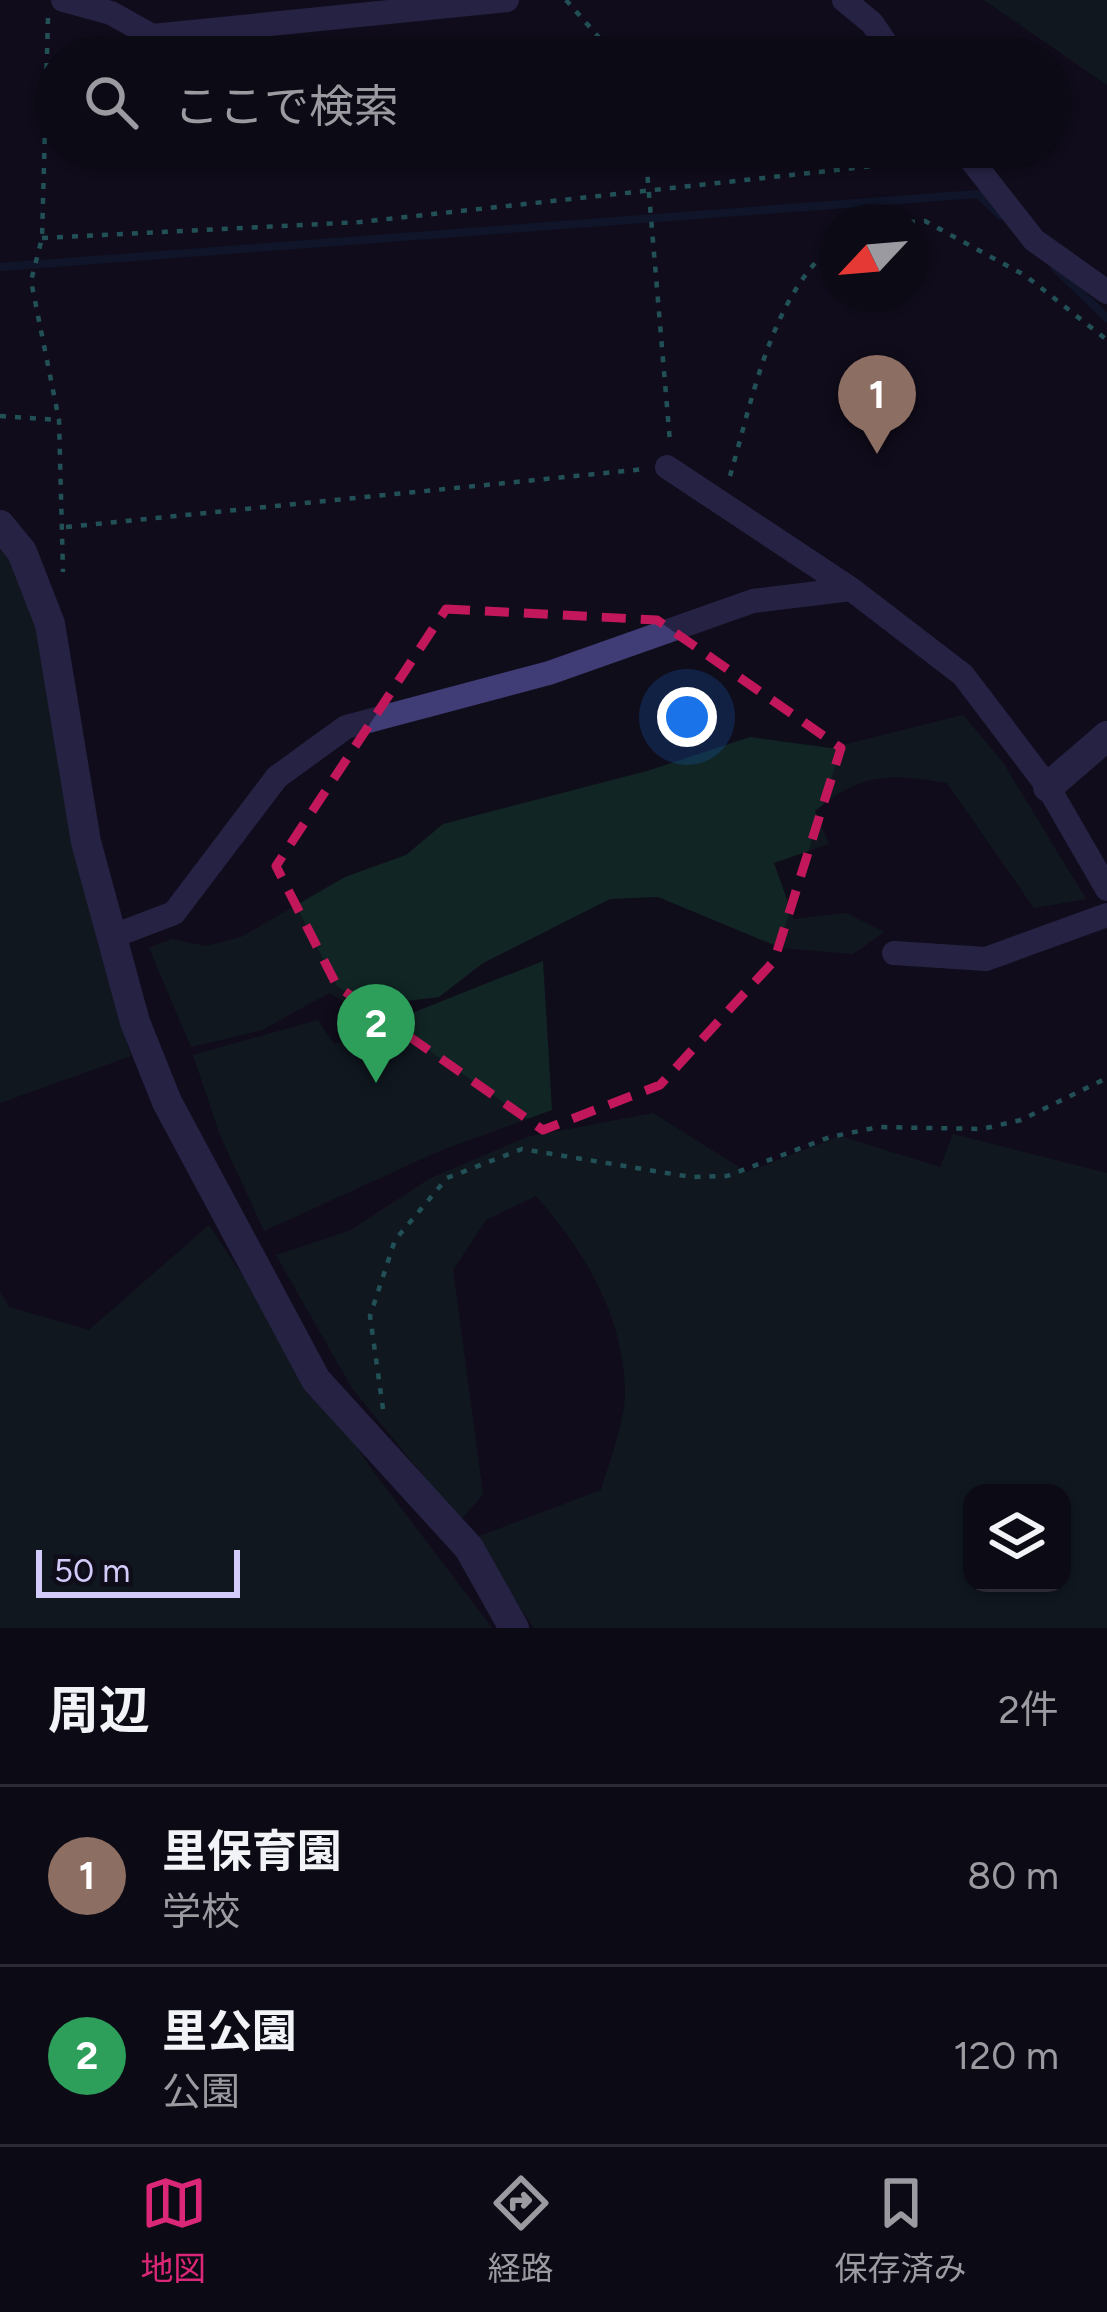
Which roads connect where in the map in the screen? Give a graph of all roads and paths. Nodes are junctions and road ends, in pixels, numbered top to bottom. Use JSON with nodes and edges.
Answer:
{"nodes":[{"id":1,"x":46,"y":0,"type":"edge"},
{"id":2,"x":63,"y":0,"type":"edge"},
{"id":3,"x":507,"y":0,"type":"edge"},
{"id":4,"x":566,"y":0,"type":"edge"},
{"id":5,"x":844,"y":0,"type":"edge"},
{"id":6,"x":45,"y":36,"type":"edge"},
{"id":7,"x":598,"y":36,"type":"edge"},
{"id":8,"x":881,"y":36,"type":"edge"},
{"id":9,"x":43,"y":168,"type":"edge"},
{"id":10,"x":647,"y":168,"type":"edge"},
{"id":11,"x":835,"y":168,"type":"edge"},
{"id":12,"x":977,"y":168,"type":"edge"},
{"id":13,"x":650,"y":191,"type":"junction"},
{"id":14,"x":927,"y":222,"type":"edge"},
{"id":15,"x":42,"y":238,"type":"junction"},
{"id":16,"x":819,"y":256,"type":"edge"},
{"id":17,"x":1107,"y":292,"type":"edge"},
{"id":18,"x":1107,"y":340,"type":"edge"},
{"id":19,"x":0,"y":416,"type":"edge"},
{"id":20,"x":59,"y":420,"type":"junction"},
{"id":21,"x":668,"y":467,"type":"junction"},
{"id":22,"x":721,"y":504,"type":"junction"},
{"id":23,"x":0,"y":525,"type":"edge"},
{"id":24,"x":850,"y":589,"type":"junction"},
{"id":25,"x":1107,"y":736,"type":"edge"},
{"id":26,"x":1048,"y":788,"type":"junction"},
{"id":27,"x":1107,"y":890,"type":"edge"},
{"id":28,"x":1107,"y":915,"type":"edge"},
{"id":29,"x":111,"y":937,"type":"junction"},
{"id":30,"x":894,"y":952,"type":"dead end"},
{"id":31,"x":1107,"y":1078,"type":"edge"},
{"id":32,"x":383,"y":1411,"type":"dead end"},
{"id":33,"x":514,"y":1628,"type":"edge"}],
"edges":[{"from":1,"to":6,"type":"path"},
{"from":2,"to":3,"type":"street"},
{"from":4,"to":7,"type":"path"},
{"from":5,"to":8,"type":"street"},
{"from":9,"to":15,"type":"path"},
{"from":10,"to":13,"type":"path"},
{"from":11,"to":13,"type":"path"},
{"from":12,"to":17,"type":"street"},
{"from":13,"to":15,"type":"path"},
{"from":13,"to":21,"type":"path"},
{"from":14,"to":18,"type":"path"},
{"from":15,"to":20,"type":"path"},
{"from":16,"to":22,"type":"path"},
{"from":19,"to":20,"type":"path"},
{"from":20,"to":21,"type":"path"},
{"from":21,"to":22,"type":"street"},
{"from":22,"to":24,"type":"street"},
{"from":23,"to":29,"type":"street"},
{"from":24,"to":26,"type":"street"},
{"from":24,"to":29,"type":"street"},
{"from":25,"to":26,"type":"street"},
{"from":26,"to":27,"type":"street"},
{"from":28,"to":30,"type":"street"},
{"from":29,"to":33,"type":"street"},
{"from":31,"to":32,"type":"path"}]}
